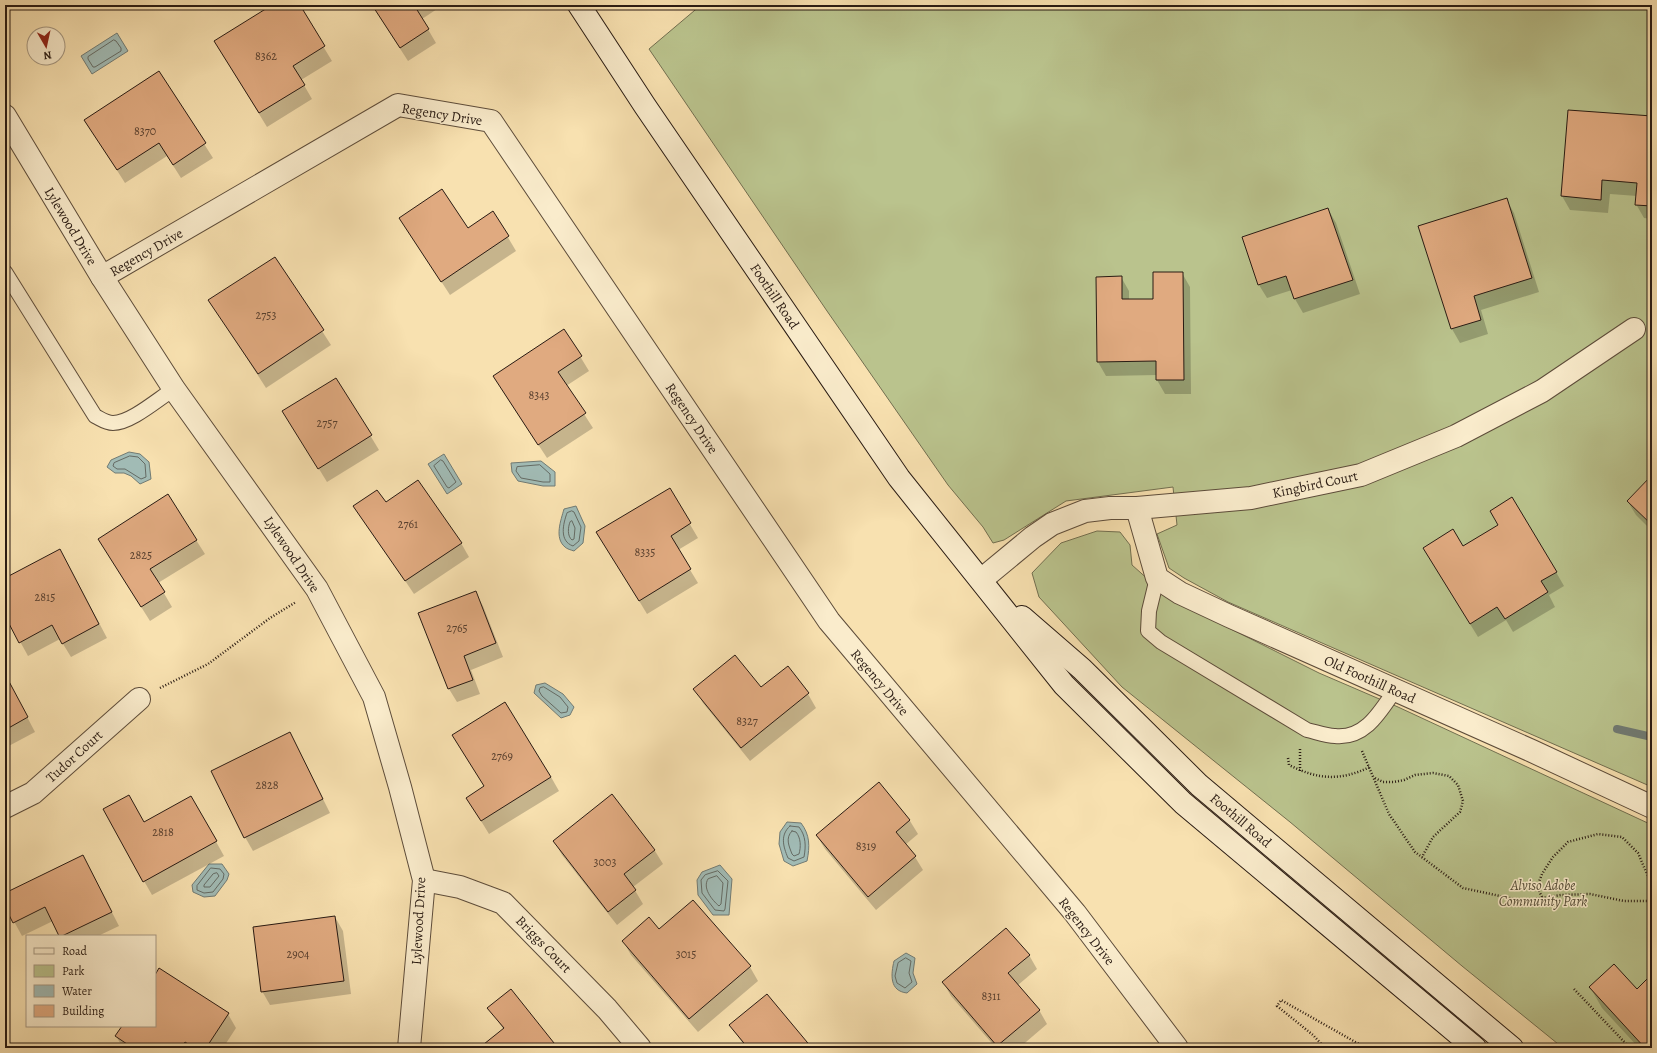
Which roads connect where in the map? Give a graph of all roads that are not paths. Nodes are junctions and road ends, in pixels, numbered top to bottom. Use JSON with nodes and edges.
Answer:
{"nodes":[{"id":1,"x":579,"y":5,"type":"edge"},
{"id":2,"x":7,"y":123,"type":"edge"},
{"id":3,"x":5,"y":272,"type":"edge"},
{"id":4,"x":102,"y":278,"type":"junction"},
{"id":5,"x":1634,"y":329,"type":"dead end"},
{"id":6,"x":174,"y":389,"type":"junction"},
{"id":7,"x":1137,"y":508,"type":"junction"},
{"id":8,"x":1157,"y":578,"type":"junction"},
{"id":9,"x":981,"y":580,"type":"junction"},
{"id":10,"x":1395,"y":690,"type":"junction"},
{"id":11,"x":139,"y":699,"type":"road end"},
{"id":12,"x":1652,"y":807,"type":"edge"},
{"id":13,"x":5,"y":808,"type":"edge"},
{"id":14,"x":424,"y":880,"type":"junction"},
{"id":15,"x":409,"y":1048,"type":"edge"},
{"id":16,"x":640,"y":1048,"type":"edge"},
{"id":17,"x":1177,"y":1048,"type":"edge"},
{"id":18,"x":1475,"y":1048,"type":"edge"},
{"id":19,"x":1512,"y":1048,"type":"edge"}],
"edges":[{"from":1,"to":9,"type":"street","name":"Foothill Road"},
{"from":2,"to":4,"type":"street","name":"Lylewood Drive"},
{"from":3,"to":6,"type":"lane"},
{"from":4,"to":6,"type":"street","name":"Lylewood Drive"},
{"from":4,"to":17,"type":"street","name":"Regency Drive"},
{"from":5,"to":7,"type":"street","name":"Kingbird Court"},
{"from":6,"to":14,"type":"street","name":"Lylewood Drive"},
{"from":7,"to":8,"type":"street"},
{"from":7,"to":9,"type":"street","name":"Kingbird Court"},
{"from":8,"to":10,"type":"street","name":"Old Foothill Road"},
{"from":8,"to":10,"type":"lane"},
{"from":9,"to":18,"type":"street","name":"Foothill Road"},
{"from":9,"to":19,"type":"street","name":"Foothill Road"},
{"from":10,"to":12,"type":"street","name":"Old Foothill Road"},
{"from":11,"to":13,"type":"street","name":"Tudor Court"},
{"from":14,"to":15,"type":"street","name":"Lylewood Drive"},
{"from":14,"to":16,"type":"street","name":"Briggs Court"}]}
